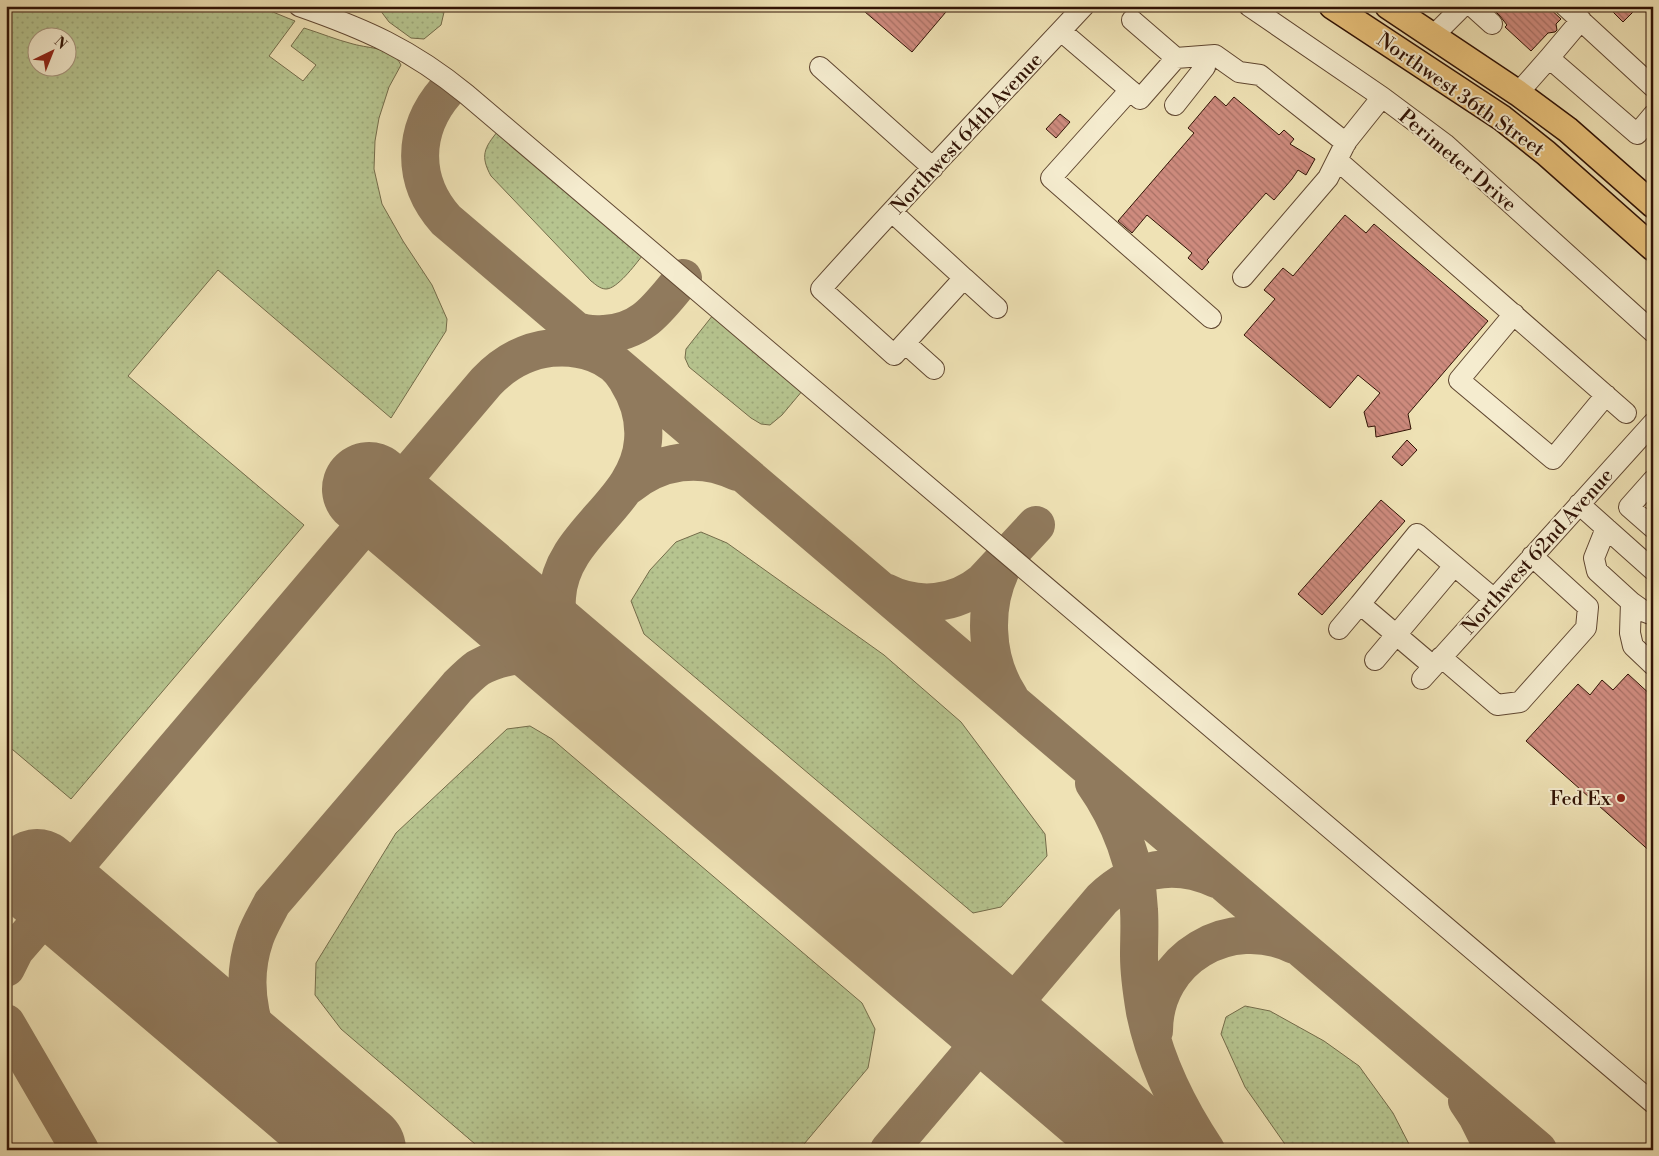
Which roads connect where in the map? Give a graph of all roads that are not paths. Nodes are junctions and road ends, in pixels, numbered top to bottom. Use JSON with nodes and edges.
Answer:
{"nodes":[{"id":1,"x":299,"y":6,"type":"edge"},
{"id":2,"x":1084,"y":6,"type":"edge"},
{"id":3,"x":1249,"y":6,"type":"edge"},
{"id":4,"x":1332,"y":6,"type":"edge"},
{"id":5,"x":1388,"y":6,"type":"edge"},
{"id":6,"x":1463,"y":6,"type":"edge"},
{"id":7,"x":1472,"y":6,"type":"edge"},
{"id":8,"x":1566,"y":6,"type":"edge"},
{"id":9,"x":333,"y":12,"type":"edge"},
{"id":10,"x":1132,"y":20,"type":"dead end"},
{"id":11,"x":1581,"y":20,"type":"junction"},
{"id":12,"x":1492,"y":24,"type":"dead end"},
{"id":13,"x":1061,"y":31,"type":"junction"},
{"id":14,"x":1433,"y":36,"type":"junction"},
{"id":15,"x":1203,"y":56,"type":"junction"},
{"id":16,"x":1176,"y":58,"type":"junction"},
{"id":17,"x":1549,"y":58,"type":"junction"},
{"id":18,"x":820,"y":67,"type":"dead end"},
{"id":19,"x":1653,"y":87,"type":"edge"},
{"id":20,"x":1130,"y":90,"type":"junction"},
{"id":21,"x":1518,"y":93,"type":"junction"},
{"id":22,"x":1382,"y":97,"type":"junction"},
{"id":23,"x":1175,"y":105,"type":"dead end"},
{"id":24,"x":1653,"y":115,"type":"edge"},
{"id":25,"x":1502,"y":118,"type":"junction"},
{"id":26,"x":1341,"y":151,"type":"junction"},
{"id":27,"x":932,"y":168,"type":"junction"},
{"id":28,"x":1653,"y":205,"type":"edge"},
{"id":29,"x":892,"y":212,"type":"junction"},
{"id":30,"x":1653,"y":248,"type":"edge"},
{"id":31,"x":1243,"y":277,"type":"dead end"},
{"id":32,"x":964,"y":278,"type":"junction"},
{"id":33,"x":997,"y":308,"type":"dead end"},
{"id":34,"x":1514,"y":314,"type":"junction"},
{"id":35,"x":1211,"y":318,"type":"dead end"},
{"id":36,"x":1653,"y":332,"type":"edge"},
{"id":37,"x":905,"y":343,"type":"junction"},
{"id":38,"x":934,"y":369,"type":"dead end"},
{"id":39,"x":1606,"y":395,"type":"junction"},
{"id":40,"x":1626,"y":413,"type":"dead end"},
{"id":41,"x":1653,"y":423,"type":"edge"},
{"id":42,"x":1653,"y":480,"type":"edge"},
{"id":43,"x":1578,"y":504,"type":"junction"},
{"id":44,"x":1606,"y":528,"type":"junction"},
{"id":45,"x":1653,"y":528,"type":"edge"},
{"id":46,"x":1532,"y":556,"type":"junction"},
{"id":47,"x":1454,"y":566,"type":"junction"},
{"id":48,"x":1653,"y":570,"type":"edge"},
{"id":49,"x":1494,"y":599,"type":"junction"},
{"id":50,"x":1631,"y":602,"type":"junction"},
{"id":51,"x":1360,"y":604,"type":"junction"},
{"id":52,"x":1653,"y":615,"type":"edge"},
{"id":53,"x":1338,"y":629,"type":"dead end"},
{"id":54,"x":1396,"y":635,"type":"junction"},
{"id":55,"x":1374,"y":660,"type":"dead end"},
{"id":56,"x":1653,"y":664,"type":"edge"},
{"id":57,"x":1432,"y":667,"type":"junction"},
{"id":58,"x":1653,"y":1103,"type":"edge"}],
"edges":[{"from":1,"to":9,"type":"street"},
{"from":2,"to":13,"type":"street","name":"Northwest 64th Avenue"},
{"from":3,"to":22,"type":"street","name":"Perimeter Drive"},
{"from":4,"to":25,"type":"main road","name":"Northwest 36th Street"},
{"from":5,"to":14,"type":"main road","name":"Northwest 36th Street"},
{"from":6,"to":14,"type":"street"},
{"from":7,"to":12,"type":"street"},
{"from":8,"to":11,"type":"street"},
{"from":9,"to":58,"type":"street"},
{"from":10,"to":16,"type":"street"},
{"from":11,"to":17,"type":"street"},
{"from":11,"to":19,"type":"street"},
{"from":13,"to":20,"type":"street"},
{"from":13,"to":27,"type":"street","name":"Northwest 64th Avenue"},
{"from":14,"to":21,"type":"main road","name":"Northwest 36th Street"},
{"from":15,"to":16,"type":"street"},
{"from":15,"to":23,"type":"street"},
{"from":15,"to":26,"type":"street"},
{"from":16,"to":20,"type":"street"},
{"from":17,"to":21,"type":"street"},
{"from":17,"to":24,"type":"street"},
{"from":18,"to":27,"type":"street"},
{"from":20,"to":35,"type":"street"},
{"from":21,"to":25,"type":"main road"},
{"from":21,"to":28,"type":"main road","name":"Northwest 36th Street"},
{"from":22,"to":26,"type":"street"},
{"from":22,"to":36,"type":"street","name":"Perimeter Drive"},
{"from":25,"to":30,"type":"main road","name":"Northwest 36th Street"},
{"from":26,"to":31,"type":"street"},
{"from":26,"to":34,"type":"street"},
{"from":27,"to":29,"type":"street","name":"Northwest 64th Avenue"},
{"from":29,"to":32,"type":"street"},
{"from":29,"to":37,"type":"street","name":"Northwest 64th Avenue"},
{"from":32,"to":33,"type":"street"},
{"from":32,"to":37,"type":"street"},
{"from":34,"to":39,"type":"street"},
{"from":34,"to":39,"type":"street"},
{"from":37,"to":38,"type":"street"},
{"from":39,"to":40,"type":"street"},
{"from":41,"to":43,"type":"street","name":"Northwest 62nd Avenue"},
{"from":42,"to":45,"type":"street"},
{"from":43,"to":44,"type":"street"},
{"from":43,"to":46,"type":"street","name":"Northwest 62nd Avenue"},
{"from":44,"to":48,"type":"street"},
{"from":44,"to":50,"type":"street"},
{"from":46,"to":49,"type":"street","name":"Northwest 62nd Avenue"},
{"from":46,"to":57,"type":"street"},
{"from":47,"to":49,"type":"street"},
{"from":47,"to":51,"type":"street"},
{"from":47,"to":54,"type":"street"},
{"from":49,"to":57,"type":"street","name":"Northwest 62nd Avenue"},
{"from":50,"to":52,"type":"street"},
{"from":50,"to":56,"type":"street"},
{"from":51,"to":53,"type":"street"},
{"from":51,"to":54,"type":"street"},
{"from":54,"to":55,"type":"street"},
{"from":54,"to":57,"type":"street"}]}
